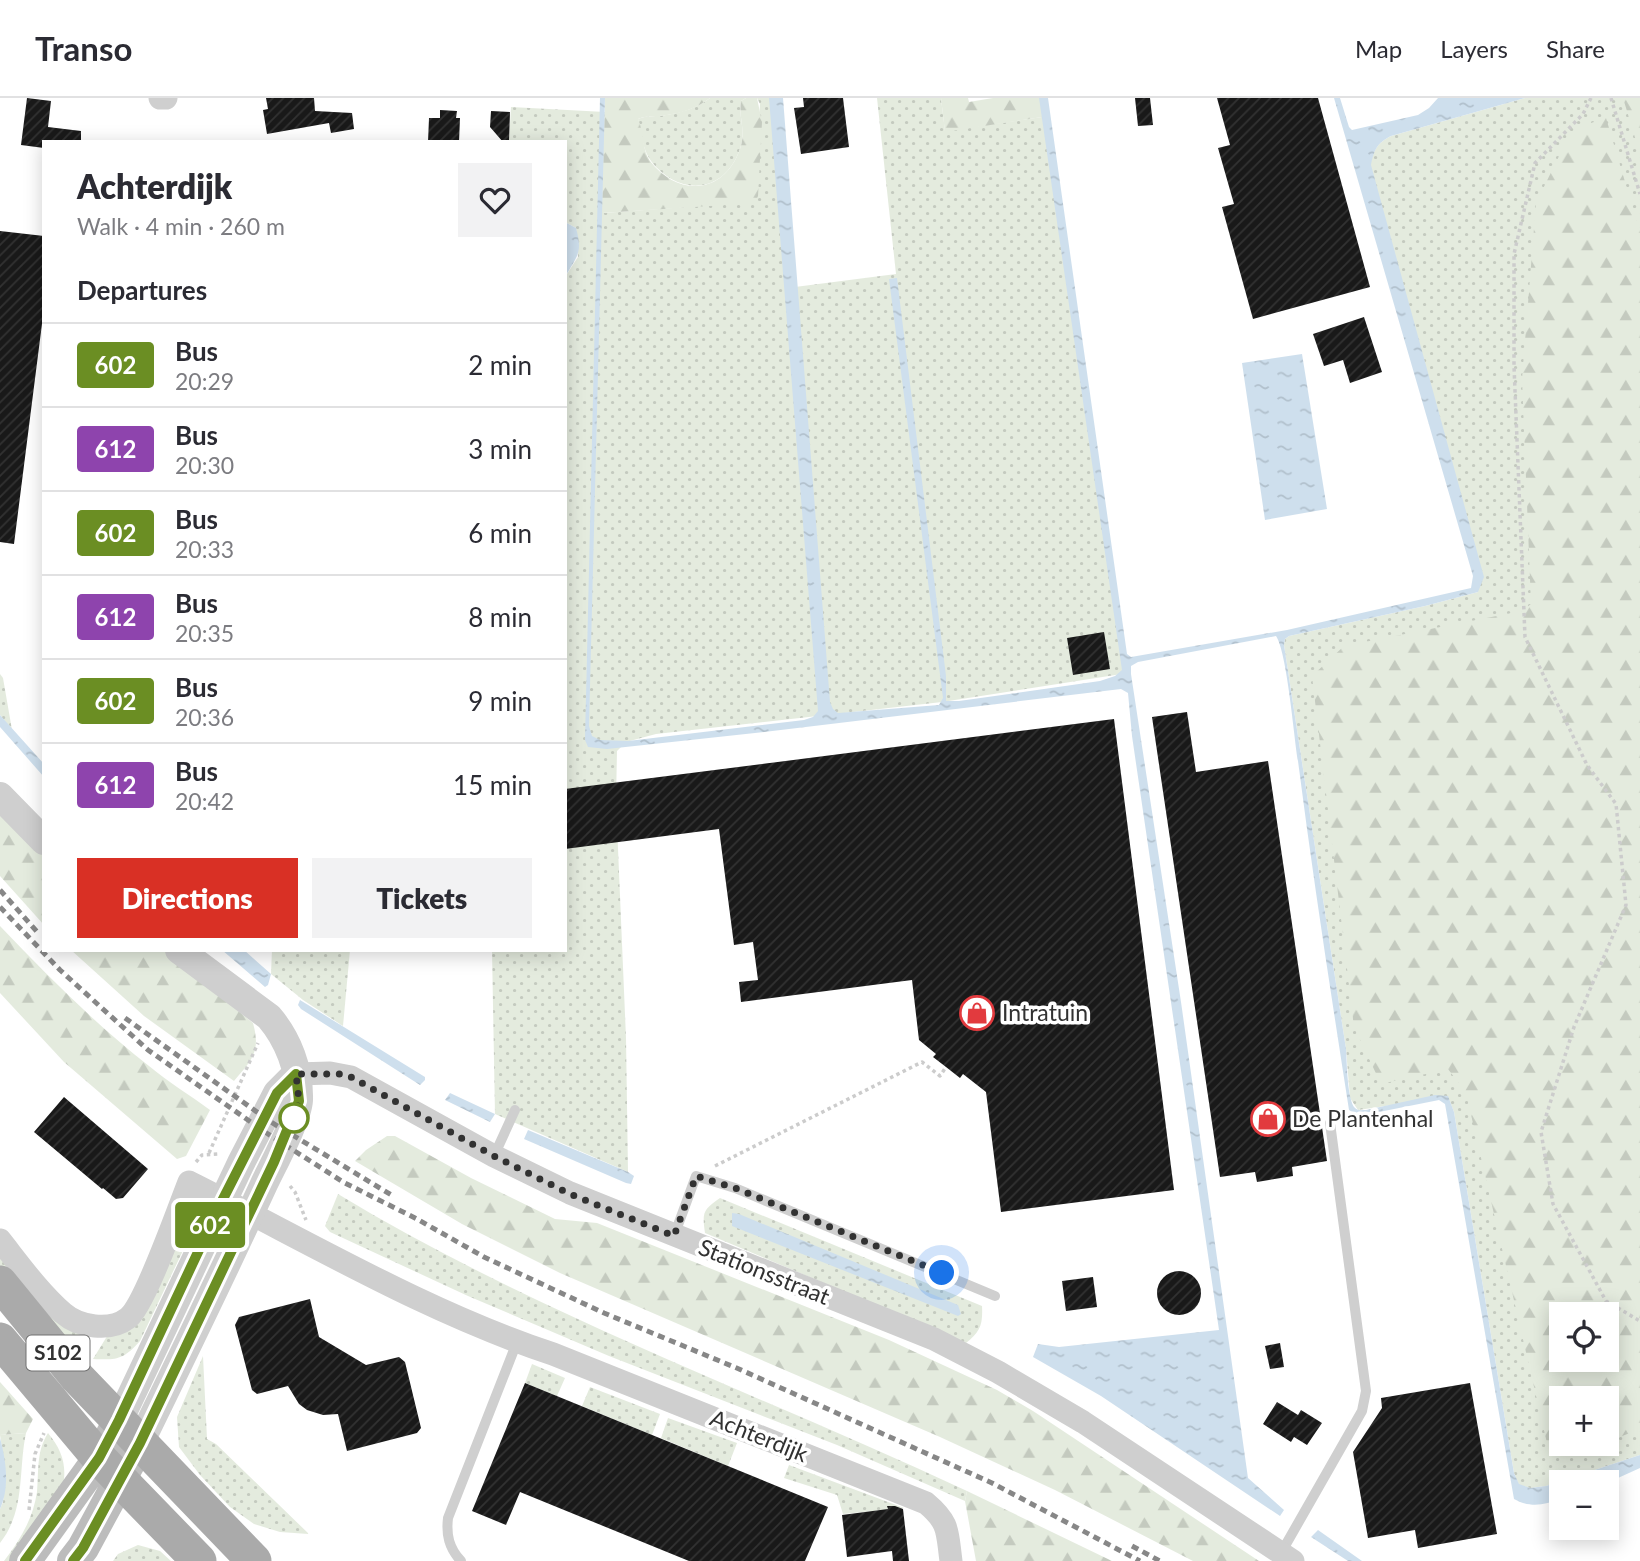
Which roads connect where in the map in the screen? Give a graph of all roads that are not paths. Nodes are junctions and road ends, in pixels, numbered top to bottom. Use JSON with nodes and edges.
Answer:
{"nodes":[{"id":1,"x":160,"y":98,"type":"edge"},
{"id":2,"x":166,"y":98,"type":"edge"},
{"id":3,"x":0,"y":796,"type":"edge"},
{"id":4,"x":42,"y":839,"type":"edge"},
{"id":5,"x":182,"y":952,"type":"edge"},
{"id":6,"x":296,"y":1074,"type":"junction"},
{"id":7,"x":515,"y":1110,"type":"dead end"},
{"id":8,"x":1330,"y":1123,"type":"dead end"},
{"id":9,"x":494,"y":1156,"type":"junction"},
{"id":10,"x":223,"y":1199,"type":"junction"},
{"id":11,"x":250,"y":1213,"type":"junction"},
{"id":12,"x":674,"y":1236,"type":"junction"},
{"id":13,"x":0,"y":1240,"type":"edge"},
{"id":14,"x":0,"y":1283,"type":"edge"},
{"id":15,"x":995,"y":1296,"type":"dead end"},
{"id":16,"x":0,"y":1340,"type":"edge"},
{"id":17,"x":517,"y":1342,"type":"junction"},
{"id":18,"x":129,"y":1432,"type":"junction"},
{"id":19,"x":110,"y":1469,"type":"junction"},
{"id":20,"x":180,"y":1548,"type":"edge"},
{"id":21,"x":1287,"y":1557,"type":"edge"},
{"id":22,"x":25,"y":1561,"type":"edge"},
{"id":23,"x":73,"y":1561,"type":"edge"},
{"id":24,"x":199,"y":1561,"type":"edge"},
{"id":25,"x":254,"y":1561,"type":"edge"},
{"id":26,"x":461,"y":1561,"type":"edge"},
{"id":27,"x":951,"y":1561,"type":"edge"}],
"edges":[{"from":1,"to":2,"type":"street"},
{"from":3,"to":4,"type":"street"},
{"from":5,"to":6,"type":"street"},
{"from":6,"to":9,"type":"street","name":"Stationsstraat"},
{"from":6,"to":10,"type":"street"},
{"from":6,"to":11,"type":"street"},
{"from":7,"to":9,"type":"lane"},
{"from":8,"to":21,"type":"lane"},
{"from":9,"to":12,"type":"street","name":"Stationsstraat"},
{"from":10,"to":11,"type":"street","name":"Achterdijk"},
{"from":10,"to":13,"type":"street","name":"Achterdijk"},
{"from":10,"to":18,"type":"street"},
{"from":11,"to":17,"type":"street","name":"Achterdijk"},
{"from":11,"to":18,"type":"street"},
{"from":12,"to":15,"type":"lane"},
{"from":12,"to":21,"type":"street","name":"Stationsstraat"},
{"from":14,"to":18,"type":"main road","number":"S102"},
{"from":16,"to":19,"type":"main road","number":"S102"},
{"from":17,"to":26,"type":"lane"},
{"from":17,"to":27,"type":"street","name":"Achterdijk"},
{"from":18,"to":19,"type":"main road"},
{"from":18,"to":25,"type":"main road","number":"S102"},
{"from":19,"to":20,"type":"main road","number":"S102"},
{"from":19,"to":22,"type":"main road"},
{"from":19,"to":23,"type":"main road"},
{"from":20,"to":24,"type":"main road","number":"S102"}]}
